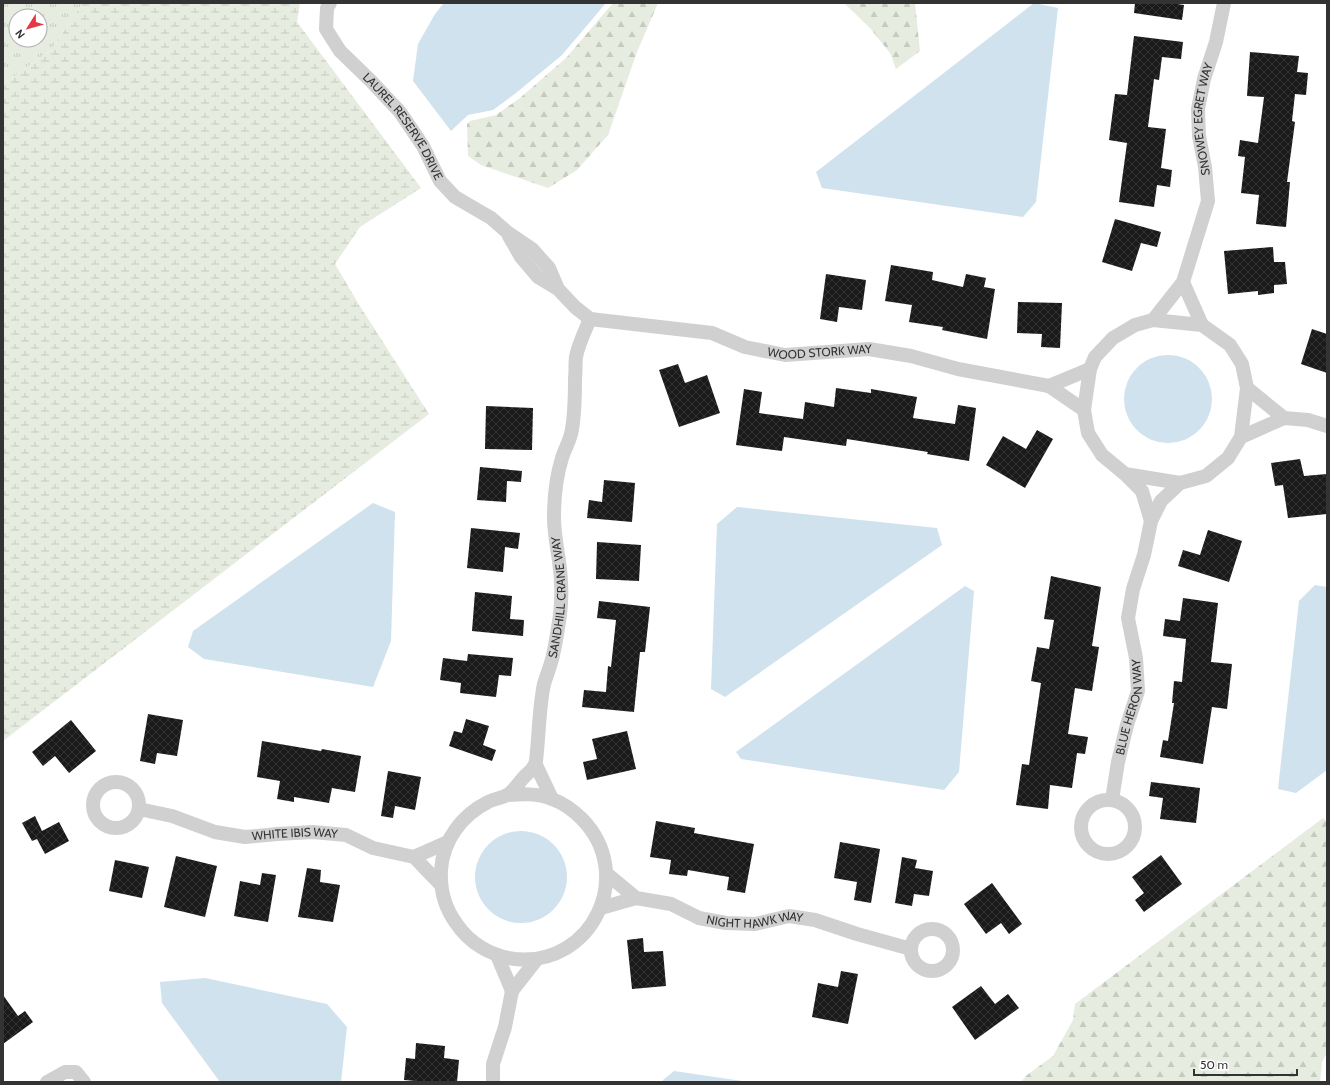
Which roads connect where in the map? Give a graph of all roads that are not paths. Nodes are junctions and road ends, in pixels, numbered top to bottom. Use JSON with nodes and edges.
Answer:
{"nodes":[{"id":1,"x":330,"y":3,"type":"edge"},
{"id":2,"x":1224,"y":3,"type":"edge"},
{"id":3,"x":1183,"y":282,"type":"junction"},
{"id":4,"x":590,"y":319,"type":"junction"},
{"id":5,"x":1153,"y":320,"type":"junction"},
{"id":6,"x":1202,"y":326,"type":"junction"},
{"id":7,"x":1090,"y":369,"type":"junction"},
{"id":8,"x":1049,"y":386,"type":"junction"},
{"id":9,"x":1247,"y":388,"type":"junction"},
{"id":10,"x":1084,"y":410,"type":"junction"},
{"id":11,"x":1284,"y":418,"type":"junction"},
{"id":12,"x":1327,"y":426,"type":"edge"},
{"id":13,"x":1240,"y":437,"type":"junction"},
{"id":14,"x":1125,"y":474,"type":"junction"},
{"id":15,"x":1180,"y":483,"type":"junction"},
{"id":16,"x":1152,"y":521,"type":"junction"},
{"id":17,"x":536,"y":765,"type":"junction"},
{"id":18,"x":507,"y":795,"type":"junction"},
{"id":19,"x":552,"y":799,"type":"junction"},
{"id":20,"x":1112,"y":800,"type":"dead end"},
{"id":21,"x":139,"y":809,"type":"dead end"},
{"id":22,"x":448,"y":842,"type":"junction"},
{"id":23,"x":414,"y":857,"type":"junction"},
{"id":24,"x":607,"y":874,"type":"junction"},
{"id":25,"x":442,"y":886,"type":"junction"},
{"id":26,"x":636,"y":898,"type":"junction"},
{"id":27,"x":601,"y":908,"type":"junction"},
{"id":28,"x":911,"y":950,"type":"dead end"},
{"id":29,"x":497,"y":955,"type":"junction"},
{"id":30,"x":537,"y":959,"type":"junction"},
{"id":31,"x":512,"y":991,"type":"junction"},
{"id":32,"x":47,"y":1082,"type":"edge"},
{"id":33,"x":84,"y":1082,"type":"edge"},
{"id":34,"x":493,"y":1082,"type":"edge"}],
"edges":[{"from":1,"to":4,"type":"street","name":"LAUREL RESERVE DRIVE"},
{"from":2,"to":3,"type":"street","name":"SNOWEY EGRET WAY"},
{"from":3,"to":5,"type":"street","name":"SNOWEY EGRET WAY"},
{"from":3,"to":6,"type":"street"},
{"from":4,"to":8,"type":"street","name":"WOOD STORK WAY"},
{"from":4,"to":17,"type":"street","name":"SANDHILL CRANE WAY"},
{"from":5,"to":6,"type":"street"},
{"from":5,"to":7,"type":"street"},
{"from":6,"to":9,"type":"street"},
{"from":7,"to":8,"type":"street"},
{"from":7,"to":10,"type":"street"},
{"from":8,"to":10,"type":"street","name":"WOOD STORK WAY"},
{"from":9,"to":11,"type":"street"},
{"from":9,"to":13,"type":"street"},
{"from":10,"to":14,"type":"street"},
{"from":11,"to":12,"type":"street"},
{"from":11,"to":13,"type":"street"},
{"from":13,"to":15,"type":"street"},
{"from":14,"to":15,"type":"street"},
{"from":14,"to":16,"type":"street"},
{"from":15,"to":16,"type":"street","name":"BLUE HERON WAY"},
{"from":16,"to":20,"type":"street","name":"BLUE HERON WAY"},
{"from":17,"to":18,"type":"street"},
{"from":17,"to":19,"type":"street"},
{"from":18,"to":19,"type":"street"},
{"from":18,"to":22,"type":"street"},
{"from":19,"to":24,"type":"street"},
{"from":21,"to":23,"type":"street","name":"WHITE IBIS WAY"},
{"from":22,"to":23,"type":"street"},
{"from":22,"to":25,"type":"street"},
{"from":23,"to":25,"type":"street"},
{"from":24,"to":26,"type":"street"},
{"from":24,"to":27,"type":"street"},
{"from":25,"to":29,"type":"street"},
{"from":26,"to":27,"type":"street"},
{"from":26,"to":28,"type":"street","name":"NIGHT HAWK WAY"},
{"from":27,"to":30,"type":"street"},
{"from":29,"to":30,"type":"street"},
{"from":29,"to":31,"type":"street"},
{"from":30,"to":31,"type":"street"},
{"from":31,"to":34,"type":"street"},
{"from":32,"to":33,"type":"street"}]}
